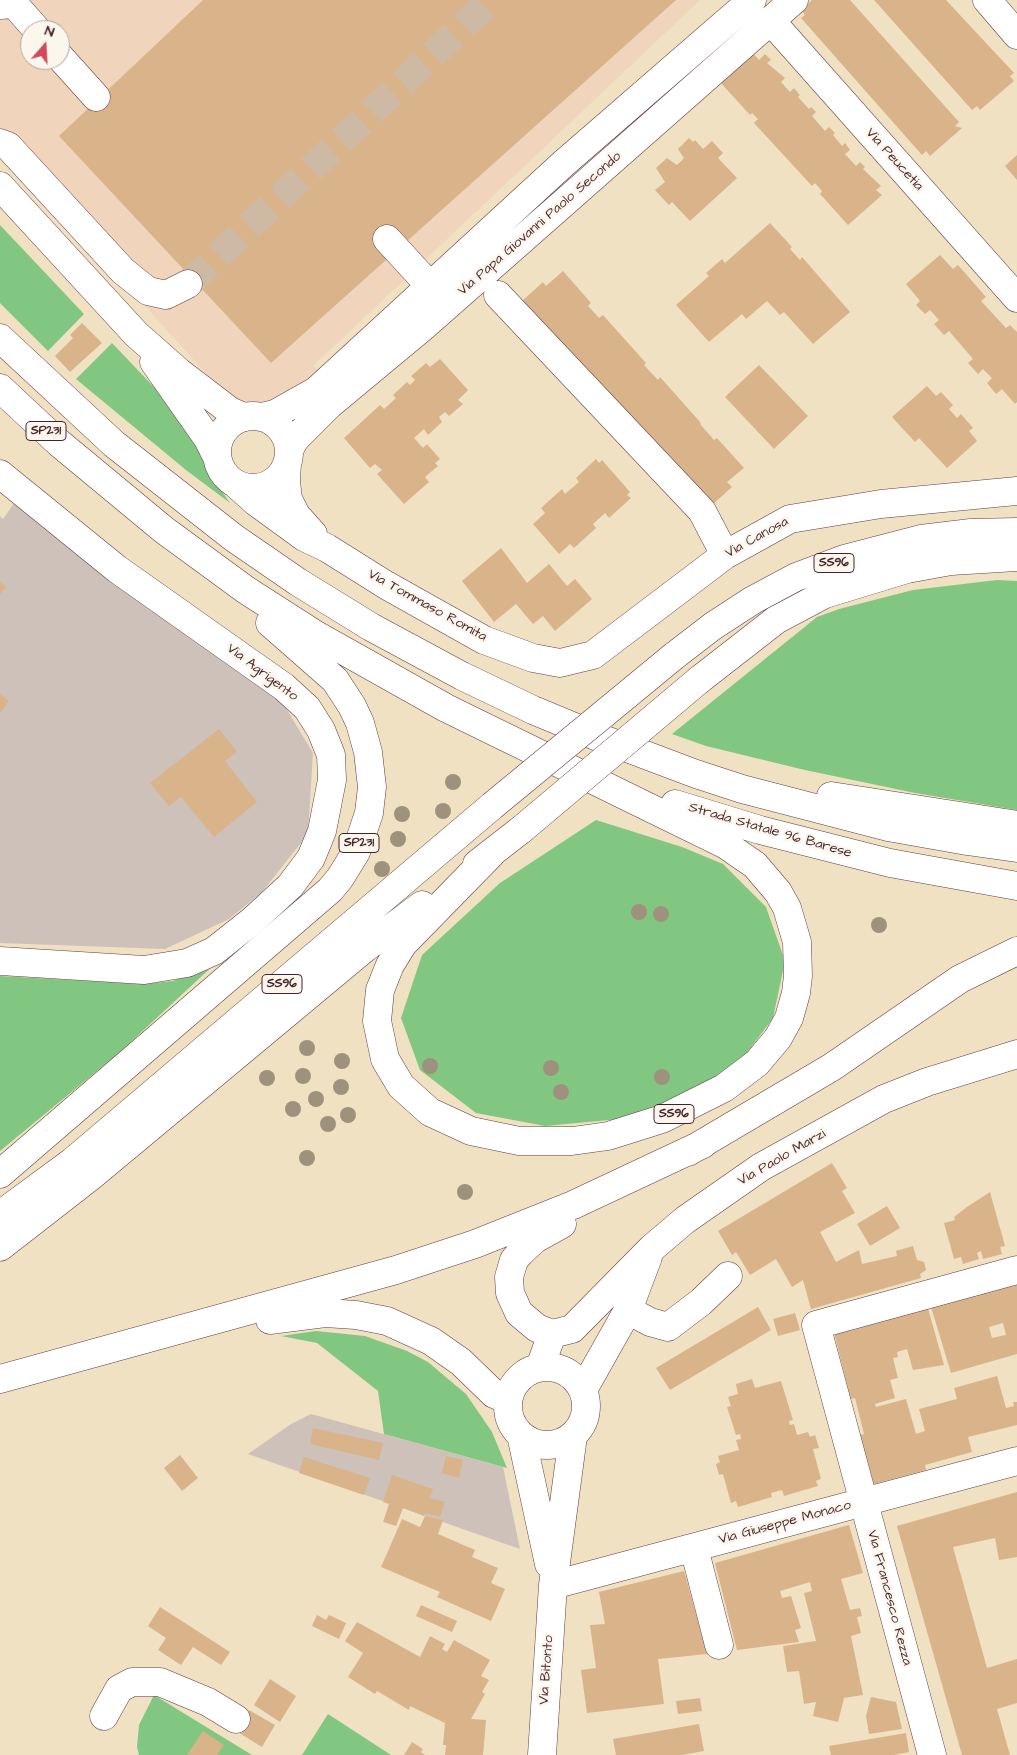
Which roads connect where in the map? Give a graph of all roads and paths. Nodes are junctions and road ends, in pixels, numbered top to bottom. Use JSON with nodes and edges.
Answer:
{"nodes":[{"id":1,"x":752,"y":0,"type":"edge"},
{"id":2,"x":794,"y":0,"type":"edge"},
{"id":3,"x":986,"y":0,"type":"edge"},
{"id":4,"x":0,"y":5,"type":"edge"},
{"id":5,"x":28,"y":20,"type":"edge"},
{"id":6,"x":771,"y":21,"type":"junction"},
{"id":7,"x":1017,"y":35,"type":"edge"},
{"id":8,"x":70,"y":67,"type":"edge"},
{"id":9,"x":96,"y":97,"type":"dead end"},
{"id":10,"x":0,"y":144,"type":"edge"},
{"id":11,"x":0,"y":186,"type":"edge"},
{"id":12,"x":387,"y":239,"type":"dead end"},
{"id":13,"x":188,"y":284,"type":"tunnel mouth"},
{"id":14,"x":430,"y":287,"type":"junction"},
{"id":15,"x":498,"y":295,"type":"dead end"},
{"id":16,"x":1017,"y":298,"type":"edge"},
{"id":17,"x":424,"y":326,"type":"junction"},
{"id":18,"x":136,"y":334,"type":"junction"},
{"id":19,"x":0,"y":338,"type":"edge"},
{"id":20,"x":0,"y":388,"type":"edge"},
{"id":21,"x":253,"y":417,"type":"junction"},
{"id":22,"x":216,"y":455,"type":"junction"},
{"id":23,"x":288,"y":456,"type":"junction"},
{"id":24,"x":93,"y":473,"type":"junction"},
{"id":25,"x":0,"y":474,"type":"edge"},
{"id":26,"x":237,"y":484,"type":"junction"},
{"id":27,"x":1017,"y":491,"type":"edge"},
{"id":28,"x":1017,"y":532,"type":"edge"},
{"id":29,"x":326,"y":548,"type":"junction"},
{"id":30,"x":725,"y":555,"type":"junction"},
{"id":31,"x":1017,"y":557,"type":"edge"},
{"id":32,"x":560,"y":663,"type":"joint"},
{"id":33,"x":531,"y":748,"type":"junction"},
{"id":34,"x":696,"y":774,"type":"junction"},
{"id":35,"x":1017,"y":825,"type":"edge"},
{"id":36,"x":1017,"y":848,"type":"edge"},
{"id":37,"x":492,"y":853,"type":"junction"},
{"id":38,"x":1017,"y":886,"type":"edge"},
{"id":39,"x":1017,"y":951,"type":"edge"},
{"id":40,"x":0,"y":961,"type":"edge"},
{"id":41,"x":1017,"y":1054,"type":"edge"},
{"id":42,"x":703,"y":1144,"type":"junction"},
{"id":43,"x":0,"y":1174,"type":"edge"},
{"id":44,"x":0,"y":1216,"type":"edge"},
{"id":45,"x":0,"y":1247,"type":"edge"},
{"id":46,"x":652,"y":1248,"type":"junction"},
{"id":47,"x":1017,"y":1270,"type":"edge"},
{"id":48,"x":728,"y":1276,"type":"dead end"},
{"id":49,"x":628,"y":1310,"type":"junction"},
{"id":50,"x":552,"y":1334,"type":"junction"},
{"id":51,"x":70,"y":1360,"type":"junction"},
{"id":52,"x":540,"y":1368,"type":"junction"},
{"id":53,"x":0,"y":1379,"type":"edge"},
{"id":54,"x":583,"y":1390,"type":"junction"},
{"id":55,"x":508,"y":1400,"type":"junction"},
{"id":56,"x":521,"y":1435,"type":"junction"},
{"id":57,"x":573,"y":1436,"type":"junction"},
{"id":58,"x":1017,"y":1461,"type":"edge"},
{"id":59,"x":862,"y":1502,"type":"junction"},
{"id":60,"x":694,"y":1548,"type":"junction"},
{"id":61,"x":553,"y":1585,"type":"junction"},
{"id":62,"x":719,"y":1645,"type":"dead end"},
{"id":63,"x":104,"y":1716,"type":"dead end"},
{"id":64,"x":236,"y":1719,"type":"dead end"},
{"id":65,"x":542,"y":1755,"type":"edge"},
{"id":66,"x":932,"y":1755,"type":"edge"}],
"edges":[{"from":1,"to":14,"type":"main road","name":"Via Papa Giovanni Paolo Secondo"},
{"from":2,"to":6,"type":"main road","name":"Via Papa Giovanni Paolo Secondo"},
{"from":3,"to":7,"type":"main road"},
{"from":4,"to":5,"type":"main road"},
{"from":6,"to":16,"type":"main road","name":"Via Peucetia"},
{"from":6,"to":17,"type":"main road","name":"Via Papa Giovanni Paolo Secondo"},
{"from":8,"to":9,"type":"main road"},
{"from":10,"to":13,"type":"main road"},
{"from":11,"to":18,"type":"main road"},
{"from":12,"to":14,"type":"main road"},
{"from":14,"to":17,"type":"main road"},
{"from":14,"to":21,"type":"main road","name":"Via Papa Giovanni Paolo Secondo"},
{"from":15,"to":30,"type":"main road"},
{"from":17,"to":23,"type":"main road","name":"Via Papa Giovanni Paolo Secondo"},
{"from":18,"to":21,"type":"main road"},
{"from":18,"to":22,"type":"main road"},
{"from":19,"to":34,"type":"main road","number":"SP231"},
{"from":20,"to":24,"type":"main road","number":"SP231"},
{"from":21,"to":22,"type":"main road"},
{"from":21,"to":23,"type":"main road"},
{"from":22,"to":26,"type":"main road"},
{"from":23,"to":26,"type":"main road"},
{"from":23,"to":29,"type":"main road","name":"Via Tommaso Romita"},
{"from":24,"to":33,"type":"main road","number":"SP231"},
{"from":24,"to":43,"type":"main road","number":"SP231"},
{"from":25,"to":40,"type":"main road","name":"Via Agrigento"},
{"from":26,"to":29,"type":"main road","name":"Via Tommaso Romita"},
{"from":27,"to":30,"type":"main road","name":"Via Canosa"},
{"from":28,"to":44,"type":"main road","number":"SS96","bridge":true},
{"from":29,"to":32,"type":"main road","name":"Via Tommaso Romita"},
{"from":30,"to":32,"type":"main road","name":"Via Canosa"},
{"from":31,"to":37,"type":"main road","number":"SS96","bridge":true},
{"from":33,"to":37,"type":"main road","number":"SS96"},
{"from":33,"to":38,"type":"main road","name":"Strada Statale 96 Barese"},
{"from":34,"to":35,"type":"main road"},
{"from":34,"to":36,"type":"main road"},
{"from":37,"to":45,"type":"main road","number":"SS96"},
{"from":39,"to":42,"type":"main road"},
{"from":41,"to":46,"type":"main road","name":"Via Paolo Marzi"},
{"from":42,"to":50,"type":"main road"},
{"from":42,"to":51,"type":"main road"},
{"from":46,"to":49,"type":"main road","name":"Via Paolo Marzi"},
{"from":46,"to":50,"type":"main road"},
{"from":47,"to":59,"type":"main road","name":"Via Francesco Rezza"},
{"from":48,"to":49,"type":"main road"},
{"from":49,"to":54,"type":"main road","name":"Via Paolo Marzi"},
{"from":50,"to":52,"type":"main road"},
{"from":51,"to":53,"type":"main road"},
{"from":51,"to":55,"type":"main road"},
{"from":52,"to":54,"type":"main road"},
{"from":52,"to":55,"type":"main road"},
{"from":54,"to":57,"type":"main road"},
{"from":55,"to":56,"type":"main road"},
{"from":56,"to":57,"type":"main road"},
{"from":56,"to":61,"type":"main road","name":"Via Bitonto"},
{"from":57,"to":61,"type":"main road","name":"Via Bitonto"},
{"from":58,"to":59,"type":"main road","name":"Via Giuseppe Monaco"},
{"from":59,"to":60,"type":"main road","name":"Via Giuseppe Monaco"},
{"from":59,"to":66,"type":"main road","name":"Via Francesco Rezza"},
{"from":60,"to":61,"type":"main road","name":"Via Giuseppe Monaco"},
{"from":60,"to":62,"type":"main road"},
{"from":61,"to":65,"type":"main road","name":"Via Bitonto"},
{"from":63,"to":64,"type":"main road"}]}
